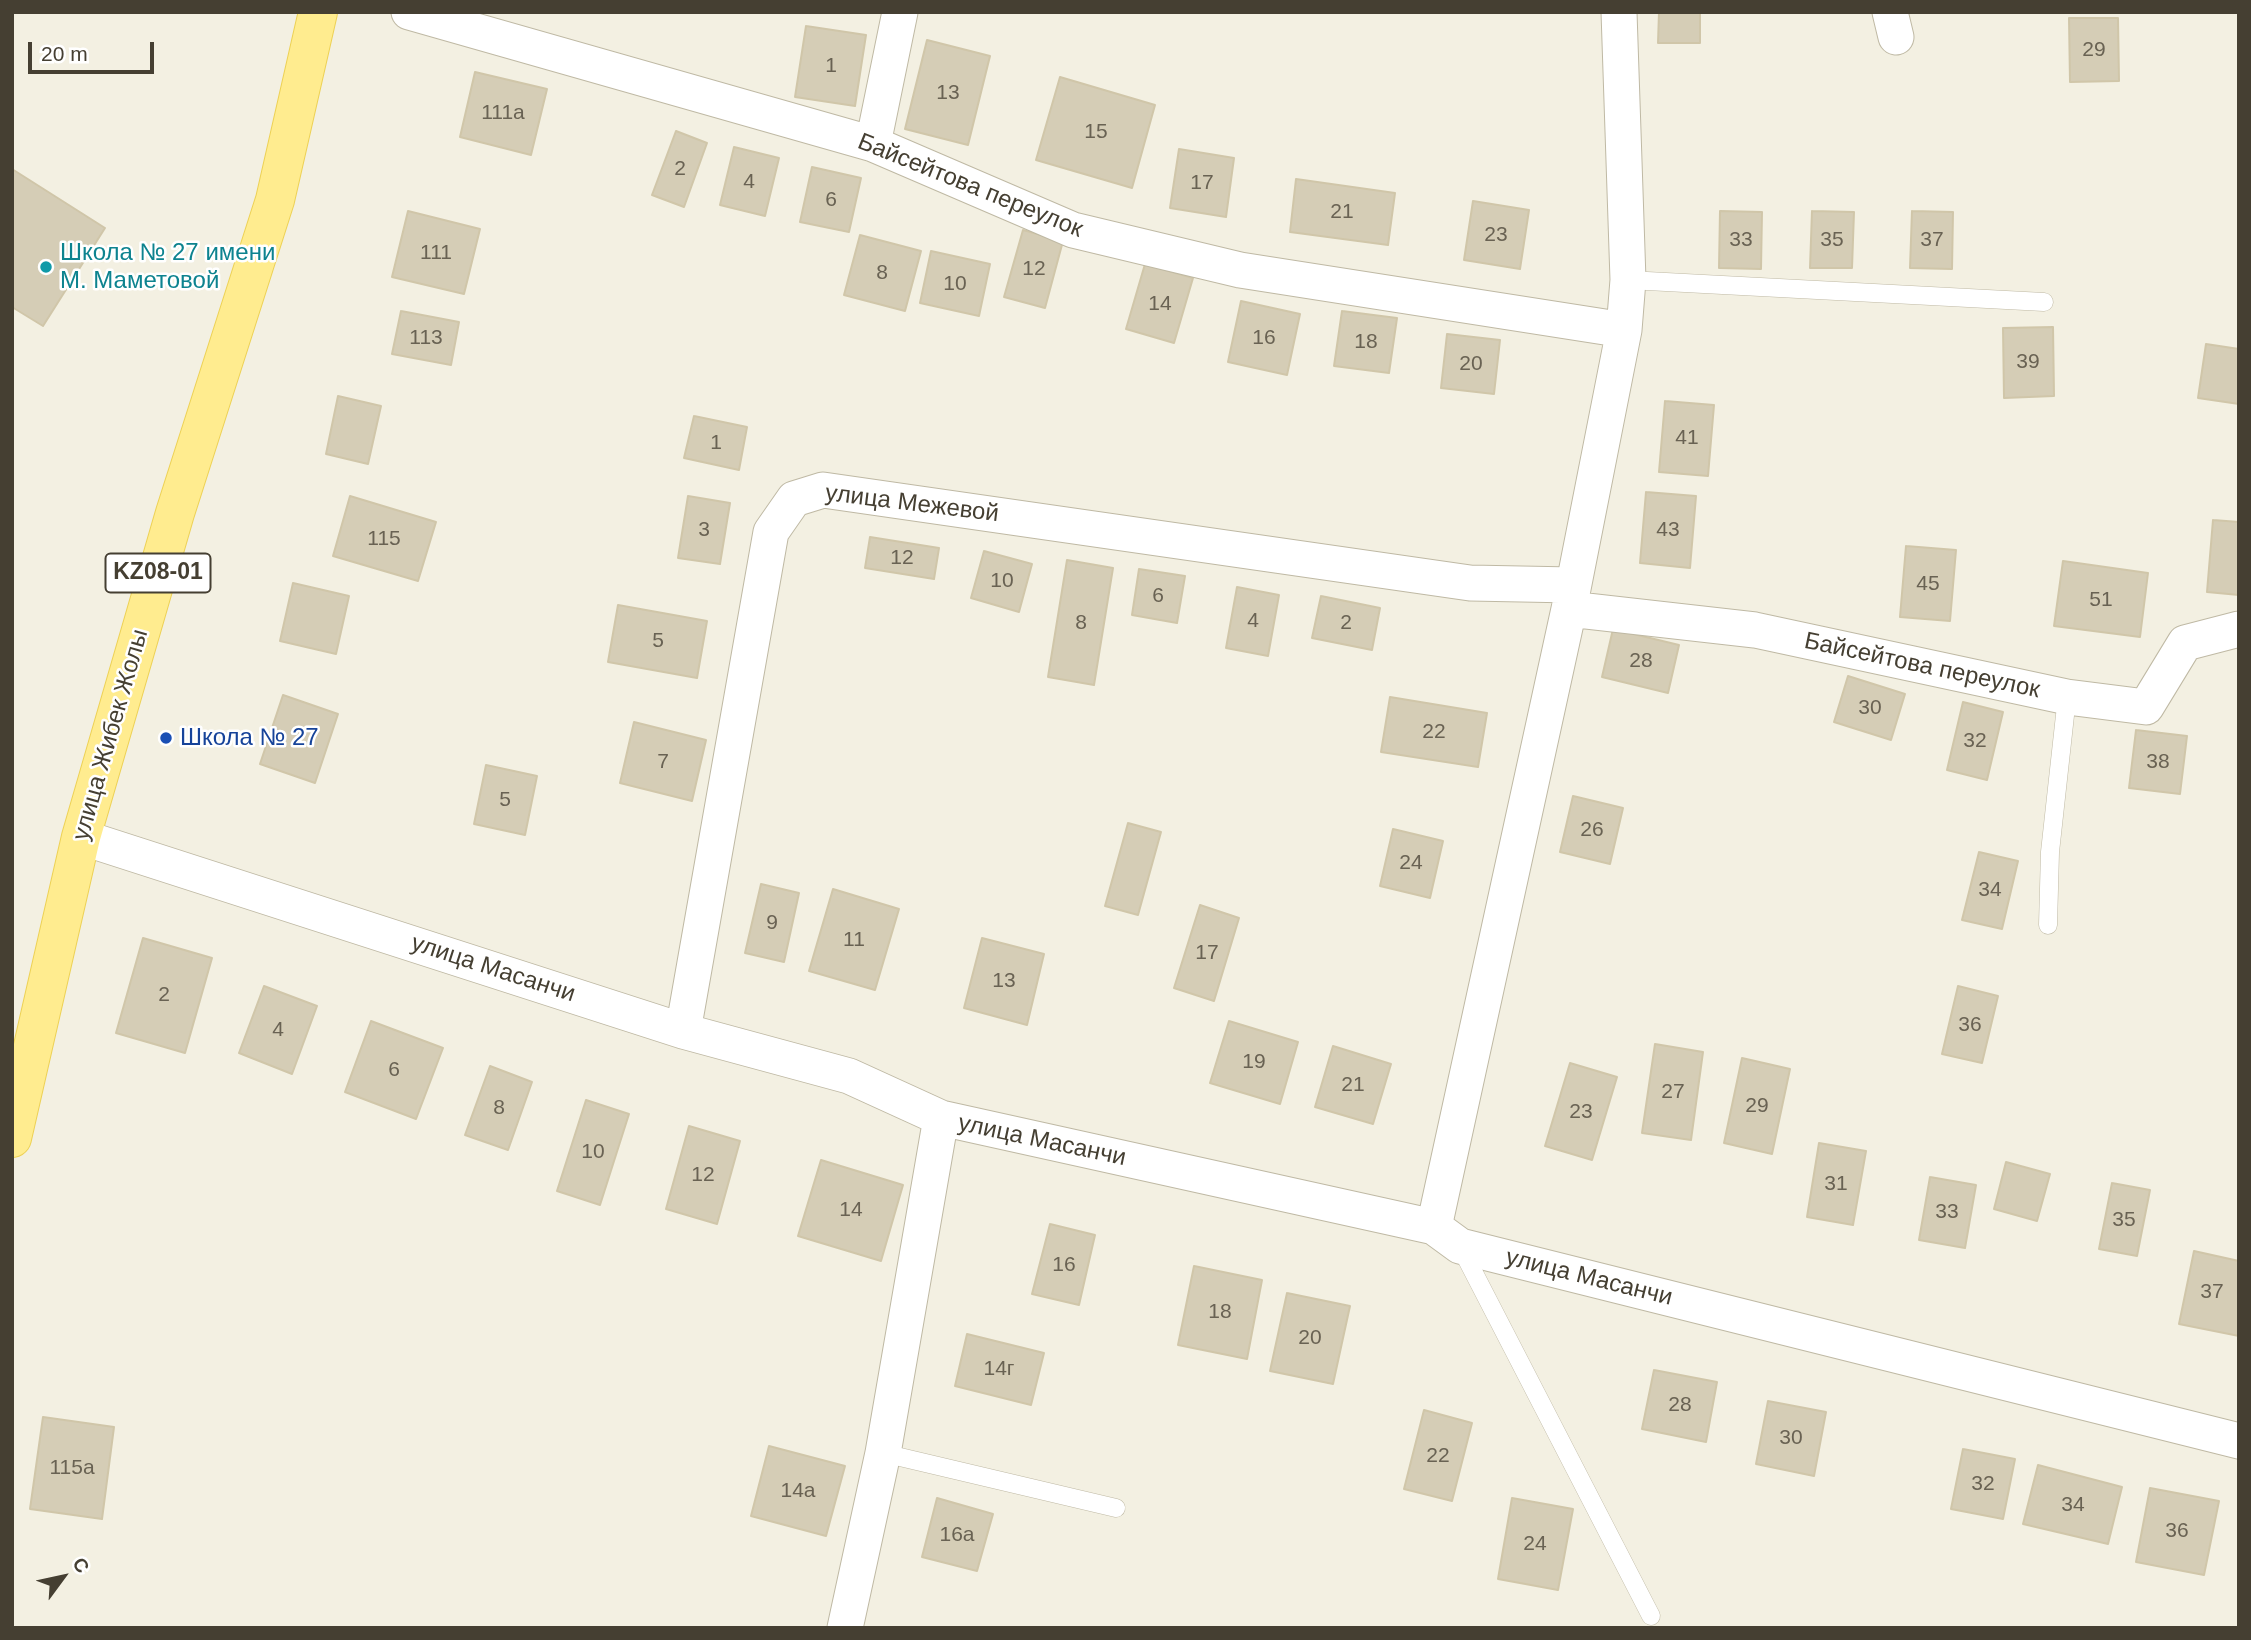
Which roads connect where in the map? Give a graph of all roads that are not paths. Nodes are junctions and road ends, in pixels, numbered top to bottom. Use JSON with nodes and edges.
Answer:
{"nodes":[{"id":1,"x":318,"y":12,"type":"edge"},
{"id":2,"x":409,"y":12,"type":"edge"},
{"id":3,"x":900,"y":12,"type":"edge"},
{"id":4,"x":1619,"y":12,"type":"edge"},
{"id":5,"x":873,"y":144,"type":"junction"},
{"id":6,"x":1628,"y":280,"type":"junction"},
{"id":7,"x":2043,"y":302,"type":"dead end"},
{"id":8,"x":1625,"y":330,"type":"junction"},
{"id":9,"x":1571,"y":597,"type":"junction"},
{"id":10,"x":2239,"y":629,"type":"edge"},
{"id":11,"x":2067,"y":697,"type":"junction"},
{"id":12,"x":81,"y":837,"type":"junction"},
{"id":13,"x":2048,"y":925,"type":"dead end"},
{"id":14,"x":684,"y":1031,"type":"junction"},
{"id":15,"x":942,"y":1118,"type":"junction"},
{"id":16,"x":12,"y":1138,"type":"edge"},
{"id":17,"x":1447,"y":1237,"type":"junction"},
{"id":18,"x":2239,"y":1441,"type":"edge"},
{"id":19,"x":883,"y":1453,"type":"junction"},
{"id":20,"x":1116,"y":1508,"type":"dead end"},
{"id":21,"x":1651,"y":1616,"type":"dead end"},
{"id":22,"x":845,"y":1628,"type":"edge"}],
"edges":[{"from":1,"to":12,"type":"main road","name":"улица Жибек Жолы","number":"KZ08-01"},
{"from":2,"to":5,"type":"street","name":"Байсейтова переулок"},
{"from":3,"to":5,"type":"street"},
{"from":4,"to":6,"type":"street"},
{"from":5,"to":8,"type":"street","name":"Байсейтова переулок"},
{"from":6,"to":7,"type":"lane"},
{"from":6,"to":8,"type":"street"},
{"from":8,"to":9,"type":"street"},
{"from":9,"to":11,"type":"street","name":"Байсейтова переулок"},
{"from":9,"to":14,"type":"street","name":"улица Межевой"},
{"from":9,"to":17,"type":"street"},
{"from":10,"to":11,"type":"street","name":"Байсейтова переулок"},
{"from":11,"to":13,"type":"lane"},
{"from":12,"to":14,"type":"street","name":"улица Масанчи"},
{"from":12,"to":16,"type":"main road","name":"улица Жибек Жолы","number":"KZ08-01"},
{"from":14,"to":15,"type":"street","name":"улица Масанчи"},
{"from":15,"to":17,"type":"street","name":"улица Масанчи"},
{"from":15,"to":19,"type":"street","name":"улица Масанчи"},
{"from":17,"to":18,"type":"street","name":"улица Масанчи"},
{"from":17,"to":21,"type":"lane"},
{"from":19,"to":20,"type":"lane"},
{"from":19,"to":22,"type":"street","name":"улица Масанчи"}]}
